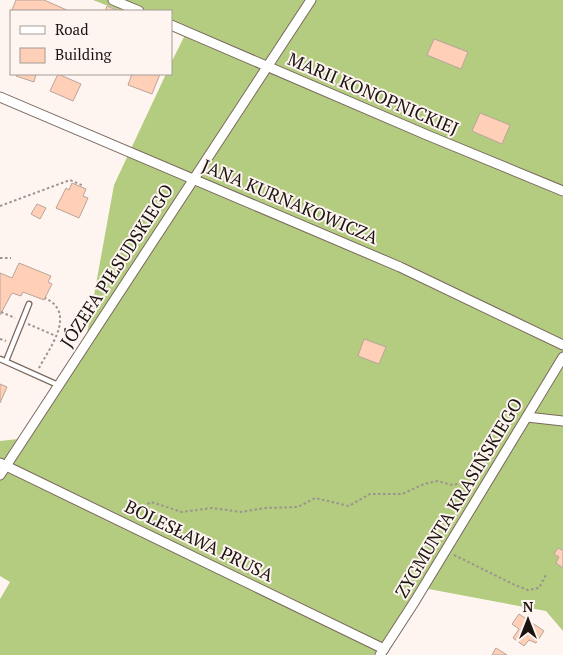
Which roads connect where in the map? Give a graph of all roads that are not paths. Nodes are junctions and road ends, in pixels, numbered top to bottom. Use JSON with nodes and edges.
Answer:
{"nodes":[{"id":1,"x":113,"y":0,"type":"edge"},
{"id":2,"x":311,"y":0,"type":"edge"},
{"id":3,"x":137,"y":10,"type":"edge"},
{"id":4,"x":172,"y":25,"type":"edge"},
{"id":5,"x":268,"y":66,"type":"junction"},
{"id":6,"x":0,"y":97,"type":"edge"},
{"id":7,"x":194,"y":178,"type":"junction"},
{"id":8,"x":563,"y":190,"type":"edge"},
{"id":9,"x":29,"y":304,"type":"dead end"},
{"id":10,"x":563,"y":345,"type":"edge"},
{"id":11,"x":563,"y":357,"type":"edge"},
{"id":12,"x":0,"y":359,"type":"edge"},
{"id":13,"x":6,"y":361,"type":"junction"},
{"id":14,"x":60,"y":385,"type":"junction"},
{"id":15,"x":527,"y":417,"type":"junction"},
{"id":16,"x":563,"y":421,"type":"edge"},
{"id":17,"x":3,"y":464,"type":"edge"},
{"id":18,"x":0,"y":475,"type":"edge"},
{"id":19,"x":382,"y":652,"type":"edge"}],
"edges":[{"from":1,"to":3,"type":"street"},
{"from":2,"to":5,"type":"street","name":"JÓZEFA PIŁSUDSKIEGO"},
{"from":4,"to":5,"type":"street","name":"MARII KONOPNICKIEJ"},
{"from":5,"to":7,"type":"street","name":"JÓZEFA PIŁSUDSKIEGO"},
{"from":5,"to":8,"type":"street","name":"MARII KONOPNICKIEJ"},
{"from":6,"to":7,"type":"street","name":"JANA KURNAKOWICZA"},
{"from":7,"to":10,"type":"street","name":"JANA KURNAKOWICZA"},
{"from":7,"to":14,"type":"street","name":"JÓZEFA PIŁSUDSKIEGO"},
{"from":9,"to":13,"type":"lane"},
{"from":11,"to":15,"type":"street","name":"ZYGMUNTA KRASIŃSKIEGO"},
{"from":12,"to":13,"type":"lane"},
{"from":13,"to":14,"type":"lane"},
{"from":14,"to":17,"type":"street","name":"JÓZEFA PIŁSUDSKIEGO"},
{"from":15,"to":16,"type":"street"},
{"from":15,"to":19,"type":"street","name":"ZYGMUNTA KRASIŃSKIEGO"},
{"from":17,"to":18,"type":"street","name":"JÓZEFA PIŁSUDSKIEGO"},
{"from":17,"to":19,"type":"street","name":"BOLESŁAWA PRUSA"}]}
